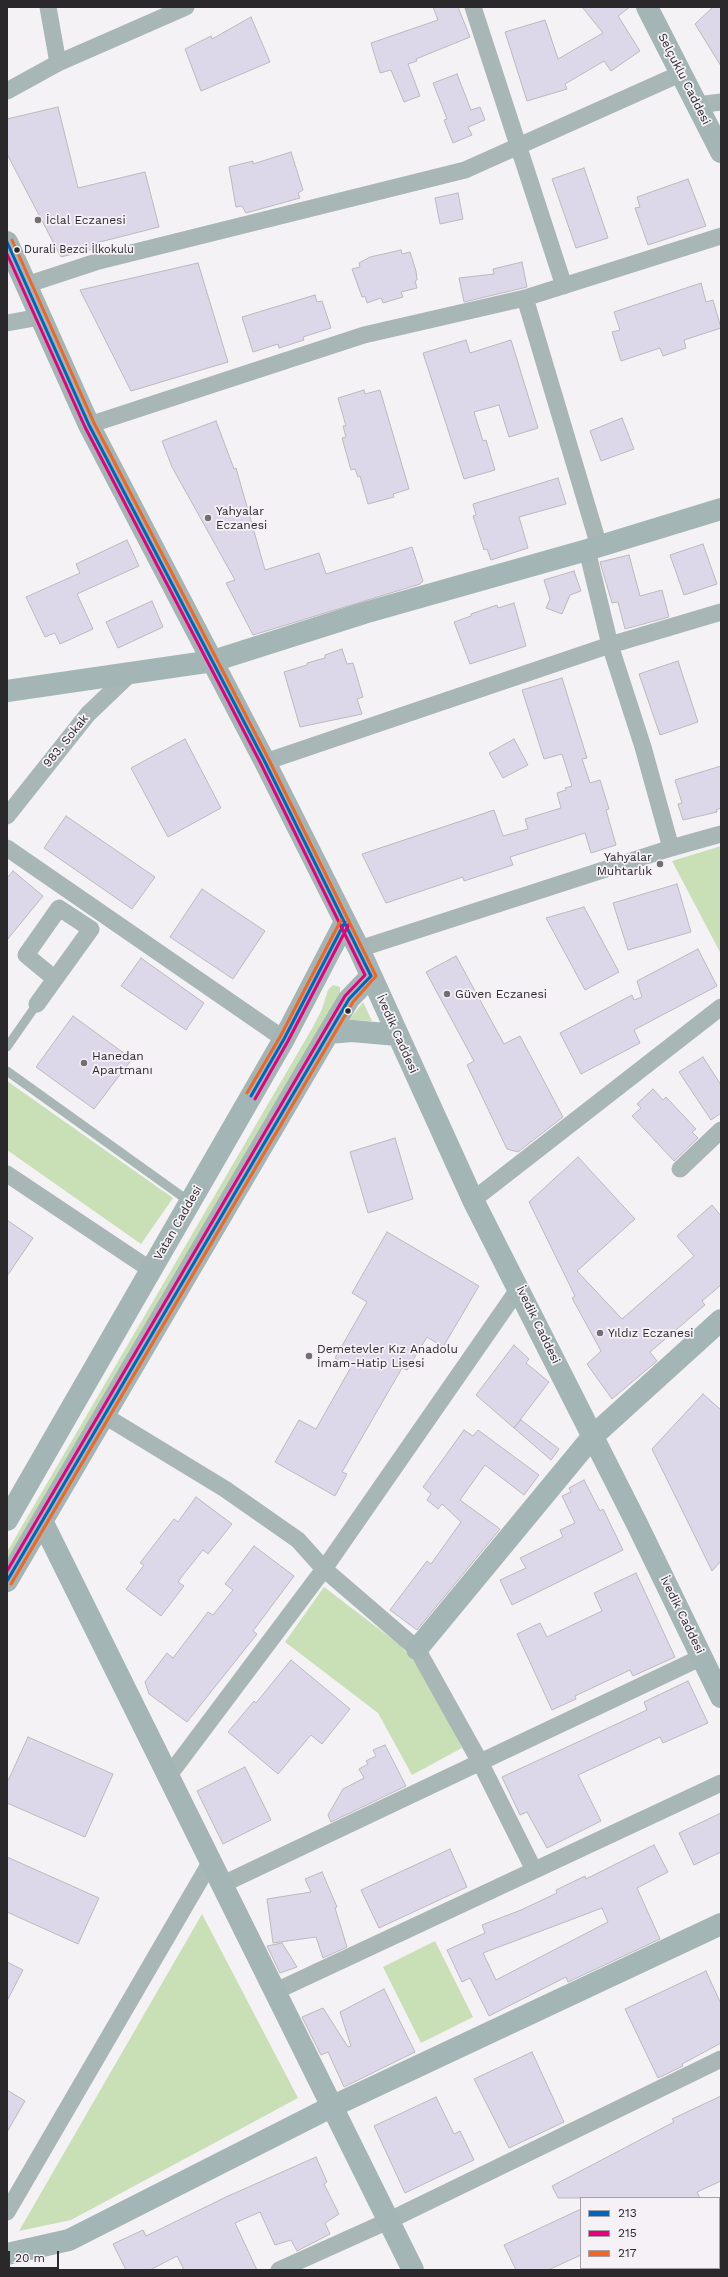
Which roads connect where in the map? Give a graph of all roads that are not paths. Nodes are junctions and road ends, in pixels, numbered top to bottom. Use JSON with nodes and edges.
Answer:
{"nodes":[{"id":1,"x":48,"y":7,"type":"edge"},
{"id":2,"x":186,"y":7,"type":"edge"},
{"id":3,"x":473,"y":7,"type":"edge"},
{"id":4,"x":647,"y":7,"type":"edge"},
{"id":5,"x":58,"y":63,"type":"junction"},
{"id":6,"x":682,"y":73,"type":"junction"},
{"id":7,"x":7,"y":91,"type":"edge"},
{"id":8,"x":721,"y":102,"type":"edge"},
{"id":9,"x":697,"y":105,"type":"junction"},
{"id":10,"x":518,"y":146,"type":"junction"},
{"id":11,"x":721,"y":152,"type":"edge"},
{"id":12,"x":721,"y":236,"type":"edge"},
{"id":13,"x":7,"y":242,"type":"edge"},
{"id":14,"x":26,"y":284,"type":"junction"},
{"id":15,"x":564,"y":286,"type":"junction"},
{"id":16,"x":525,"y":298,"type":"junction"},
{"id":17,"x":40,"y":317,"type":"junction"},
{"id":18,"x":7,"y":322,"type":"edge"},
{"id":19,"x":89,"y":424,"type":"junction"},
{"id":20,"x":721,"y":509,"type":"edge"},
{"id":21,"x":593,"y":548,"type":"junction"},
{"id":22,"x":721,"y":612,"type":"edge"},
{"id":23,"x":610,"y":645,"type":"junction"},
{"id":24,"x":213,"y":662,"type":"junction"},
{"id":25,"x":132,"y":672,"type":"junction"},
{"id":26,"x":7,"y":691,"type":"edge"},
{"id":27,"x":265,"y":762,"type":"junction"},
{"id":28,"x":7,"y":816,"type":"edge"},
{"id":29,"x":721,"y":834,"type":"edge"},
{"id":30,"x":7,"y":848,"type":"edge"},
{"id":31,"x":671,"y":848,"type":"junction"},
{"id":32,"x":345,"y":922,"type":"junction"},
{"id":33,"x":359,"y":949,"type":"junction"},
{"id":34,"x":371,"y":976,"type":"junction"},
{"id":35,"x":55,"y":979,"type":"dead end"},
{"id":36,"x":37,"y":1004,"type":"joint"},
{"id":37,"x":721,"y":1007,"type":"edge"},
{"id":38,"x":329,"y":1033,"type":"junction"},
{"id":39,"x":397,"y":1035,"type":"junction"},
{"id":40,"x":284,"y":1039,"type":"junction"},
{"id":41,"x":7,"y":1047,"type":"edge"},
{"id":42,"x":7,"y":1071,"type":"edge"},
{"id":43,"x":721,"y":1130,"type":"edge"},
{"id":44,"x":680,"y":1169,"type":"dead end"},
{"id":45,"x":7,"y":1174,"type":"edge"},
{"id":46,"x":473,"y":1200,"type":"junction"},
{"id":47,"x":190,"y":1202,"type":"junction"},
{"id":48,"x":151,"y":1270,"type":"junction"},
{"id":49,"x":519,"y":1288,"type":"junction"},
{"id":50,"x":721,"y":1320,"type":"edge"},
{"id":51,"x":105,"y":1416,"type":"junction"},
{"id":52,"x":593,"y":1436,"type":"junction"},
{"id":53,"x":7,"y":1520,"type":"edge"},
{"id":54,"x":43,"y":1523,"type":"junction"},
{"id":55,"x":324,"y":1569,"type":"junction"},
{"id":56,"x":7,"y":1581,"type":"edge"},
{"id":57,"x":417,"y":1649,"type":"junction"},
{"id":58,"x":702,"y":1657,"type":"junction"},
{"id":59,"x":721,"y":1697,"type":"edge"},
{"id":60,"x":480,"y":1762,"type":"junction"},
{"id":61,"x":167,"y":1778,"type":"junction"},
{"id":62,"x":721,"y":1783,"type":"edge"},
{"id":63,"x":210,"y":1863,"type":"junction"},
{"id":64,"x":534,"y":1870,"type":"junction"},
{"id":65,"x":220,"y":1884,"type":"junction"},
{"id":66,"x":721,"y":1924,"type":"edge"},
{"id":67,"x":274,"y":1992,"type":"junction"},
{"id":68,"x":721,"y":2059,"type":"edge"},
{"id":69,"x":332,"y":2107,"type":"junction"},
{"id":70,"x":7,"y":2212,"type":"edge"},
{"id":71,"x":388,"y":2221,"type":"junction"},
{"id":72,"x":7,"y":2254,"type":"edge"},
{"id":73,"x":279,"y":2270,"type":"edge"},
{"id":74,"x":413,"y":2270,"type":"edge"}],
"edges":[{"from":1,"to":5,"type":"street"},
{"from":2,"to":5,"type":"street"},
{"from":3,"to":10,"type":"street"},
{"from":4,"to":6,"type":"main road","name":"Selçuklu Caddesi"},
{"from":5,"to":7,"type":"street"},
{"from":6,"to":9,"type":"main road","name":"Selçuklu Caddesi"},
{"from":6,"to":10,"type":"street"},
{"from":8,"to":9,"type":"street"},
{"from":9,"to":11,"type":"main road","name":"Selçuklu Caddesi"},
{"from":10,"to":14,"type":"street"},
{"from":10,"to":15,"type":"street"},
{"from":12,"to":15,"type":"street"},
{"from":13,"to":14,"type":"main road","name":"İvedik Caddesi"},
{"from":14,"to":17,"type":"main road","name":"İvedik Caddesi"},
{"from":15,"to":16,"type":"street"},
{"from":16,"to":19,"type":"street"},
{"from":16,"to":21,"type":"street"},
{"from":17,"to":18,"type":"street"},
{"from":17,"to":19,"type":"main road","name":"İvedik Caddesi"},
{"from":19,"to":24,"type":"main road","name":"İvedik Caddesi"},
{"from":20,"to":21,"type":"main road"},
{"from":21,"to":23,"type":"street"},
{"from":21,"to":24,"type":"main road"},
{"from":22,"to":23,"type":"street"},
{"from":23,"to":27,"type":"street"},
{"from":23,"to":31,"type":"street"},
{"from":24,"to":25,"type":"main road"},
{"from":24,"to":27,"type":"main road","name":"İvedik Caddesi"},
{"from":25,"to":26,"type":"main road"},
{"from":25,"to":28,"type":"street","name":"983. Sokak"},
{"from":27,"to":32,"type":"main road","name":"İvedik Caddesi"},
{"from":29,"to":31,"type":"street"},
{"from":30,"to":40,"type":"street"},
{"from":31,"to":33,"type":"street"},
{"from":32,"to":33,"type":"main road","name":"İvedik Caddesi"},
{"from":32,"to":40,"type":"main road","name":"Vatan Caddesi"},
{"from":33,"to":34,"type":"main road","name":"İvedik Caddesi"},
{"from":34,"to":38,"type":"main road"},
{"from":34,"to":39,"type":"main road","name":"İvedik Caddesi"},
{"from":35,"to":36,"type":"street"},
{"from":36,"to":41,"type":"lane"},
{"from":37,"to":46,"type":"street"},
{"from":38,"to":39,"type":"main road"},
{"from":38,"to":51,"type":"main road"},
{"from":39,"to":46,"type":"main road","name":"İvedik Caddesi"},
{"from":40,"to":47,"type":"main road","name":"Vatan Caddesi"},
{"from":42,"to":47,"type":"lane"},
{"from":43,"to":44,"type":"street"},
{"from":45,"to":48,"type":"street"},
{"from":46,"to":49,"type":"main road","name":"İvedik Caddesi"},
{"from":47,"to":48,"type":"main road","name":"Vatan Caddesi"},
{"from":48,"to":53,"type":"main road","name":"Vatan Caddesi"},
{"from":49,"to":52,"type":"main road","name":"İvedik Caddesi"},
{"from":49,"to":55,"type":"street"},
{"from":50,"to":52,"type":"main road"},
{"from":51,"to":54,"type":"main road"},
{"from":51,"to":55,"type":"street"},
{"from":52,"to":57,"type":"main road"},
{"from":52,"to":58,"type":"main road","name":"İvedik Caddesi"},
{"from":54,"to":56,"type":"main road"},
{"from":54,"to":61,"type":"main road"},
{"from":55,"to":57,"type":"street"},
{"from":55,"to":61,"type":"street"},
{"from":57,"to":60,"type":"street"},
{"from":58,"to":59,"type":"main road","name":"İvedik Caddesi"},
{"from":58,"to":60,"type":"street"},
{"from":60,"to":64,"type":"street"},
{"from":60,"to":65,"type":"street"},
{"from":61,"to":63,"type":"main road"},
{"from":62,"to":64,"type":"street"},
{"from":63,"to":65,"type":"main road"},
{"from":63,"to":70,"type":"street"},
{"from":64,"to":67,"type":"street"},
{"from":65,"to":67,"type":"main road"},
{"from":66,"to":69,"type":"main road"},
{"from":67,"to":69,"type":"main road"},
{"from":68,"to":71,"type":"street"},
{"from":69,"to":71,"type":"main road"},
{"from":69,"to":72,"type":"main road"},
{"from":71,"to":73,"type":"street"},
{"from":71,"to":74,"type":"main road"}]}
